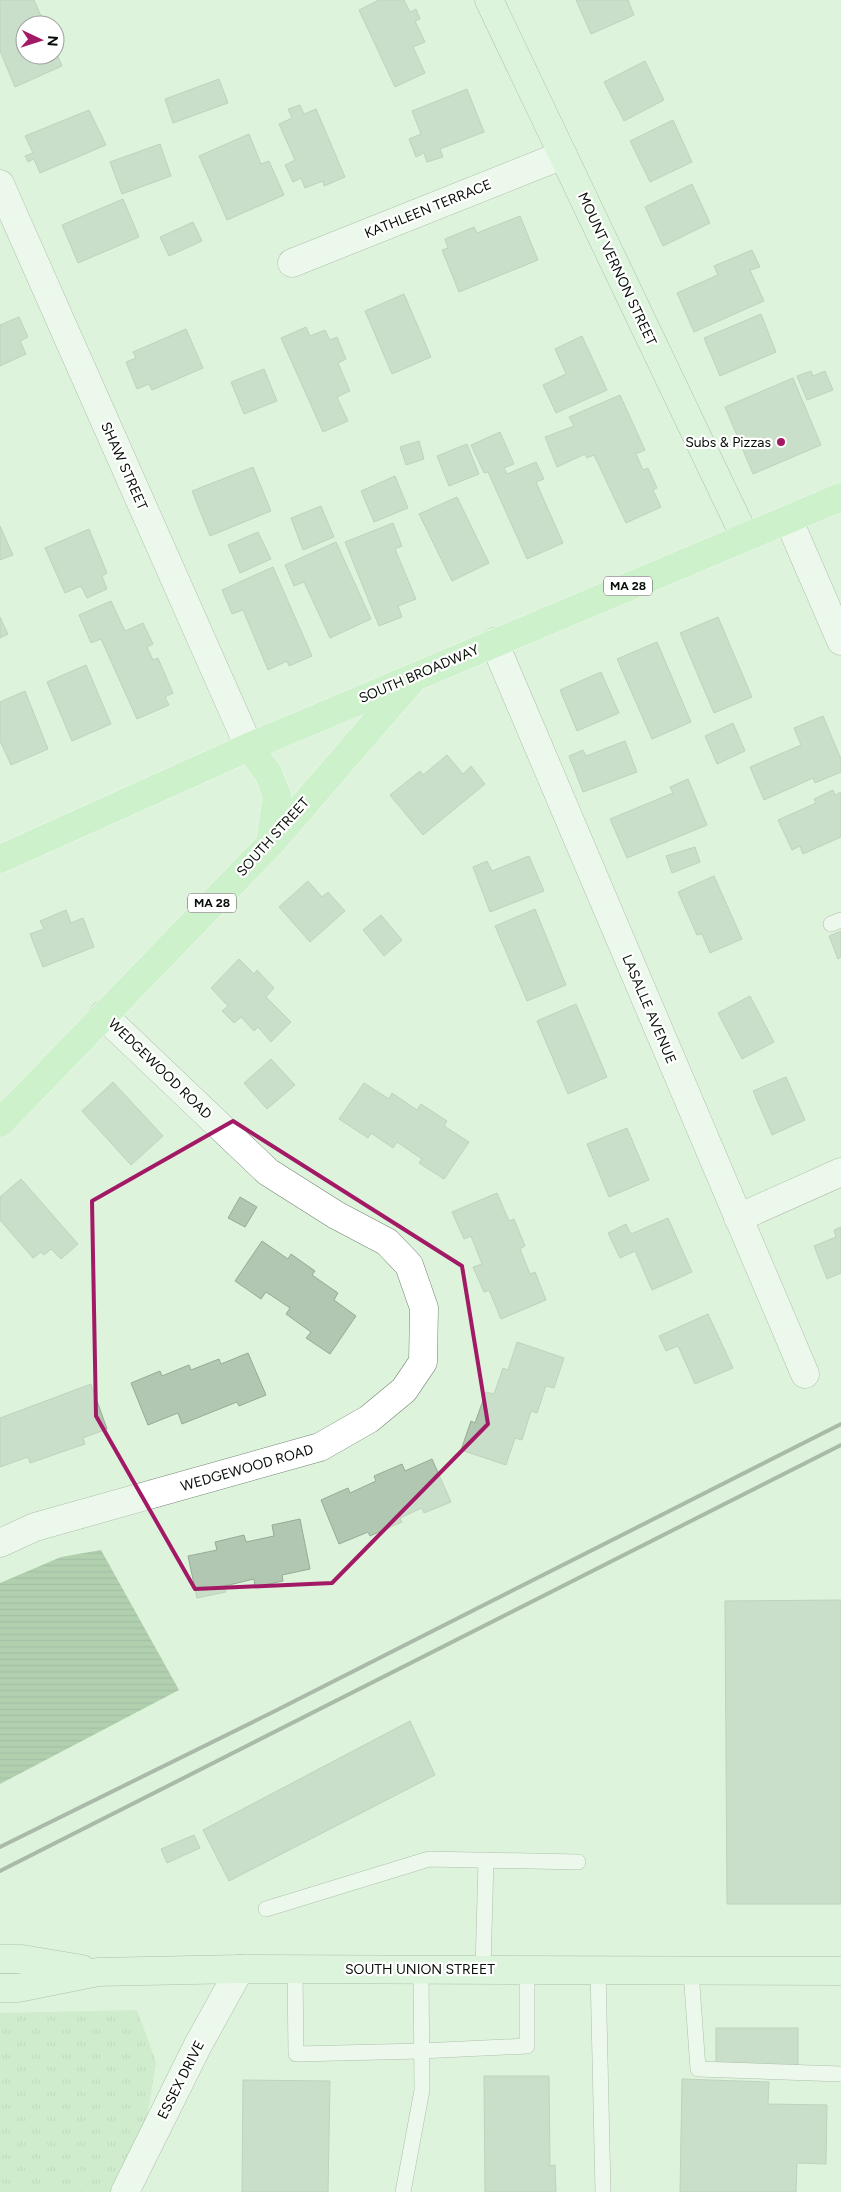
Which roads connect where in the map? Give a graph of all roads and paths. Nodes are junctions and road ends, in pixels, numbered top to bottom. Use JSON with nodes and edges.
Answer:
{"nodes":[{"id":1,"x":489,"y":0,"type":"edge"},
{"id":2,"x":563,"y":155,"type":"junction"},
{"id":3,"x":0,"y":184,"type":"edge"},
{"id":4,"x":292,"y":263,"type":"dead end"},
{"id":5,"x":841,"y":497,"type":"edge"},
{"id":6,"x":789,"y":521,"type":"junction"},
{"id":7,"x":745,"y":537,"type":"junction"},
{"id":8,"x":841,"y":641,"type":"edge"},
{"id":9,"x":494,"y":642,"type":"junction"},
{"id":10,"x":416,"y":676,"type":"junction"},
{"id":11,"x":249,"y":747,"type":"junction"},
{"id":12,"x":270,"y":844,"type":"junction"},
{"id":13,"x":0,"y":859,"type":"edge"},
{"id":14,"x":103,"y":1015,"type":"junction"},
{"id":15,"x":0,"y":1123,"type":"edge"},
{"id":16,"x":841,"y":1172,"type":"edge"},
{"id":17,"x":738,"y":1218,"type":"junction"},
{"id":18,"x":805,"y":1374,"type":"dead end"},
{"id":19,"x":0,"y":1543,"type":"edge"},
{"id":20,"x":486,"y":1860,"type":"junction"},
{"id":21,"x":578,"y":1862,"type":"dead end"},
{"id":22,"x":266,"y":1909,"type":"dead end"},
{"id":23,"x":0,"y":1959,"type":"edge"},
{"id":24,"x":240,"y":1969,"type":"junction"},
{"id":25,"x":295,"y":1969,"type":"junction"},
{"id":26,"x":421,"y":1970,"type":"junction"},
{"id":27,"x":482,"y":1970,"type":"junction"},
{"id":28,"x":527,"y":1970,"type":"junction"},
{"id":29,"x":598,"y":1970,"type":"junction"},
{"id":30,"x":690,"y":1971,"type":"junction"},
{"id":31,"x":841,"y":1971,"type":"edge"},
{"id":32,"x":98,"y":1972,"type":"junction"},
{"id":33,"x":0,"y":1988,"type":"edge"},
{"id":34,"x":421,"y":2051,"type":"junction"},
{"id":35,"x":841,"y":2074,"type":"edge"},
{"id":36,"x":125,"y":2192,"type":"edge"},
{"id":37,"x":403,"y":2192,"type":"edge"},
{"id":38,"x":603,"y":2192,"type":"edge"}],
"edges":[{"from":1,"to":2,"type":"main road","name":"MOUNT VERNON STREET"},
{"from":2,"to":4,"type":"street","name":"KATHLEEN TERRACE"},
{"from":2,"to":7,"type":"main road","name":"MOUNT VERNON STREET"},
{"from":3,"to":11,"type":"street","name":"SHAW STREET"},
{"from":5,"to":6,"type":"main road","name":"SOUTH BROADWAY","number":"MA 28"},
{"from":6,"to":7,"type":"main road","name":"SOUTH BROADWAY","number":"MA 28"},
{"from":6,"to":8,"type":"street"},
{"from":7,"to":9,"type":"main road","name":"SOUTH BROADWAY","number":"MA 28"},
{"from":9,"to":10,"type":"main road","name":"SOUTH BROADWAY","number":"MA 28"},
{"from":9,"to":17,"type":"street","name":"LASALLE AVENUE"},
{"from":10,"to":11,"type":"main road","name":"SOUTH BROADWAY","number":"MA 28"},
{"from":10,"to":12,"type":"main road","name":"SOUTH STREET","number":"MA 28"},
{"from":11,"to":12,"type":"main road"},
{"from":11,"to":13,"type":"main road","name":"SOUTH BROADWAY","number":"MA 28"},
{"from":12,"to":14,"type":"main road","name":"SOUTH STREET","number":"MA 28"},
{"from":14,"to":15,"type":"main road","name":"SOUTH STREET","number":"MA 28"},
{"from":14,"to":19,"type":"street","name":"WEDGEWOOD ROAD"},
{"from":16,"to":17,"type":"street"},
{"from":17,"to":18,"type":"street","name":"LASALLE AVENUE"},
{"from":20,"to":21,"type":"lane"},
{"from":20,"to":22,"type":"lane"},
{"from":20,"to":27,"type":"lane"},
{"from":23,"to":32,"type":"main road"},
{"from":24,"to":25,"type":"main road","name":"SOUTH UNION STREET"},
{"from":24,"to":32,"type":"main road","name":"SOUTH UNION STREET"},
{"from":24,"to":36,"type":"street","name":"ESSEX DRIVE"},
{"from":25,"to":26,"type":"main road","name":"SOUTH UNION STREET"},
{"from":25,"to":34,"type":"lane"},
{"from":26,"to":27,"type":"main road","name":"SOUTH UNION STREET"},
{"from":26,"to":34,"type":"lane"},
{"from":27,"to":28,"type":"main road","name":"SOUTH UNION STREET"},
{"from":28,"to":29,"type":"main road","name":"SOUTH UNION STREET"},
{"from":28,"to":34,"type":"lane"},
{"from":29,"to":30,"type":"main road","name":"SOUTH UNION STREET"},
{"from":29,"to":38,"type":"lane"},
{"from":30,"to":31,"type":"main road","name":"SOUTH UNION STREET"},
{"from":30,"to":35,"type":"lane"},
{"from":32,"to":33,"type":"main road","name":"SOUTH UNION STREET"},
{"from":34,"to":37,"type":"lane"}]}
